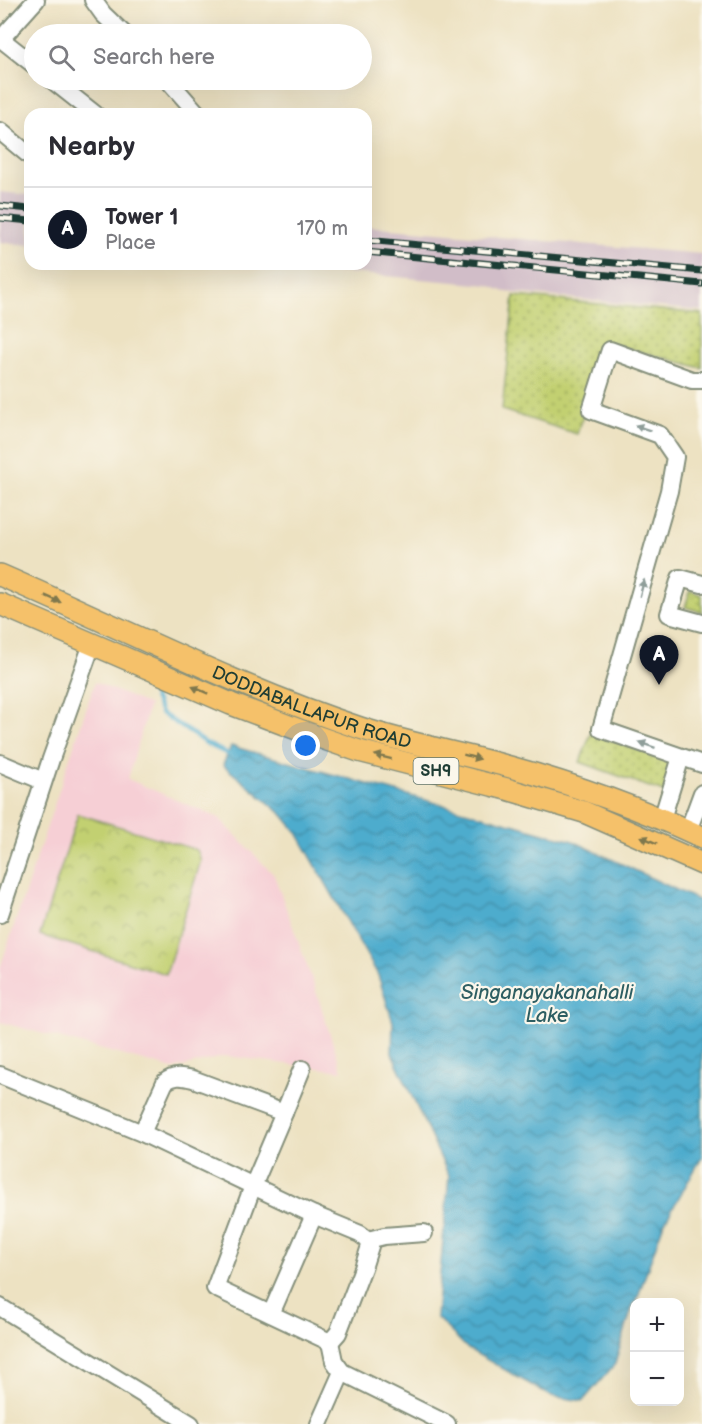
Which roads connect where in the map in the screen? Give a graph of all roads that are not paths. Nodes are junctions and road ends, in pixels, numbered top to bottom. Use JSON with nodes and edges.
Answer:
{"nodes":[{"id":1,"x":36,"y":0,"type":"edge"},
{"id":2,"x":93,"y":0,"type":"edge"},
{"id":3,"x":114,"y":24,"type":"edge"},
{"id":4,"x":1,"y":39,"type":"edge"},
{"id":5,"x":24,"y":57,"type":"edge"},
{"id":6,"x":65,"y":90,"type":"edge"},
{"id":7,"x":177,"y":90,"type":"edge"},
{"id":8,"x":87,"y":108,"type":"edge"},
{"id":9,"x":193,"y":108,"type":"edge"},
{"id":10,"x":0,"y":131,"type":"edge"},
{"id":11,"x":24,"y":151,"type":"edge"},
{"id":12,"x":702,"y":380,"type":"edge"},
{"id":13,"x":0,"y":575,"type":"edge"},
{"id":14,"x":702,"y":584,"type":"edge"},
{"id":15,"x":0,"y":604,"type":"edge"},
{"id":16,"x":702,"y":623,"type":"edge"},
{"id":17,"x":92,"y":644,"type":"junction"},
{"id":18,"x":681,"y":757,"type":"junction"},
{"id":19,"x":0,"y":763,"type":"edge"},
{"id":20,"x":702,"y":763,"type":"edge"},
{"id":21,"x":43,"y":781,"type":"junction"},
{"id":22,"x":702,"y":793,"type":"edge"},
{"id":23,"x":662,"y":819,"type":"junction"},
{"id":24,"x":695,"y":834,"type":"edge"},
{"id":25,"x":702,"y":864,"type":"edge"},
{"id":26,"x":0,"y":914,"type":"edge"},
{"id":27,"x":302,"y":1069,"type":"dead end"},
{"id":28,"x":0,"y":1075,"type":"edge"},
{"id":29,"x":284,"y":1113,"type":"junction"},
{"id":30,"x":142,"y":1133,"type":"junction"},
{"id":31,"x":253,"y":1186,"type":"junction"},
{"id":32,"x":314,"y":1215,"type":"junction"},
{"id":33,"x":424,"y":1233,"type":"dead end"},
{"id":34,"x":368,"y":1240,"type":"junction"},
{"id":35,"x":0,"y":1307,"type":"edge"},
{"id":36,"x":271,"y":1314,"type":"junction"},
{"id":37,"x":330,"y":1342,"type":"junction"},
{"id":38,"x":342,"y":1372,"type":"junction"},
{"id":39,"x":191,"y":1424,"type":"edge"},
{"id":40,"x":319,"y":1424,"type":"edge"},
{"id":41,"x":447,"y":1424,"type":"edge"}],
"edges":[{"from":1,"to":4,"type":"street"},
{"from":2,"to":3,"type":"street"},
{"from":4,"to":5,"type":"street"},
{"from":6,"to":8,"type":"street"},
{"from":7,"to":9,"type":"street"},
{"from":10,"to":11,"type":"street"},
{"from":18,"to":12,"type":"street","one_way":true},
{"from":13,"to":23,"type":"main road","name":"DODDABALLAPUR ROAD","number":"SH9","one_way":true},
{"from":14,"to":16,"type":"street"},
{"from":15,"to":17,"type":"main road","name":"DODDABALLAPUR ROAD","number":"SH9"},
{"from":17,"to":21,"type":"street"},
{"from":25,"to":17,"type":"main road","name":"DODDABALLAPUR ROAD","number":"SH9","one_way":true},
{"from":18,"to":20,"type":"street"},
{"from":18,"to":23,"type":"street"},
{"from":19,"to":21,"type":"street"},
{"from":21,"to":26,"type":"street"},
{"from":22,"to":24,"type":"street"},
{"from":23,"to":24,"type":"main road","name":"DODDABALLAPUR ROAD","number":"SH9"},
{"from":27,"to":29,"type":"street"},
{"from":28,"to":30,"type":"street"},
{"from":29,"to":30,"type":"street"},
{"from":29,"to":31,"type":"street"},
{"from":30,"to":31,"type":"street"},
{"from":31,"to":32,"type":"street"},
{"from":31,"to":36,"type":"street"},
{"from":32,"to":34,"type":"street"},
{"from":32,"to":36,"type":"street"},
{"from":33,"to":34,"type":"street"},
{"from":34,"to":37,"type":"street"},
{"from":35,"to":39,"type":"street"},
{"from":36,"to":37,"type":"street"},
{"from":37,"to":38,"type":"street"},
{"from":38,"to":40,"type":"street"},
{"from":38,"to":41,"type":"street"}]}
